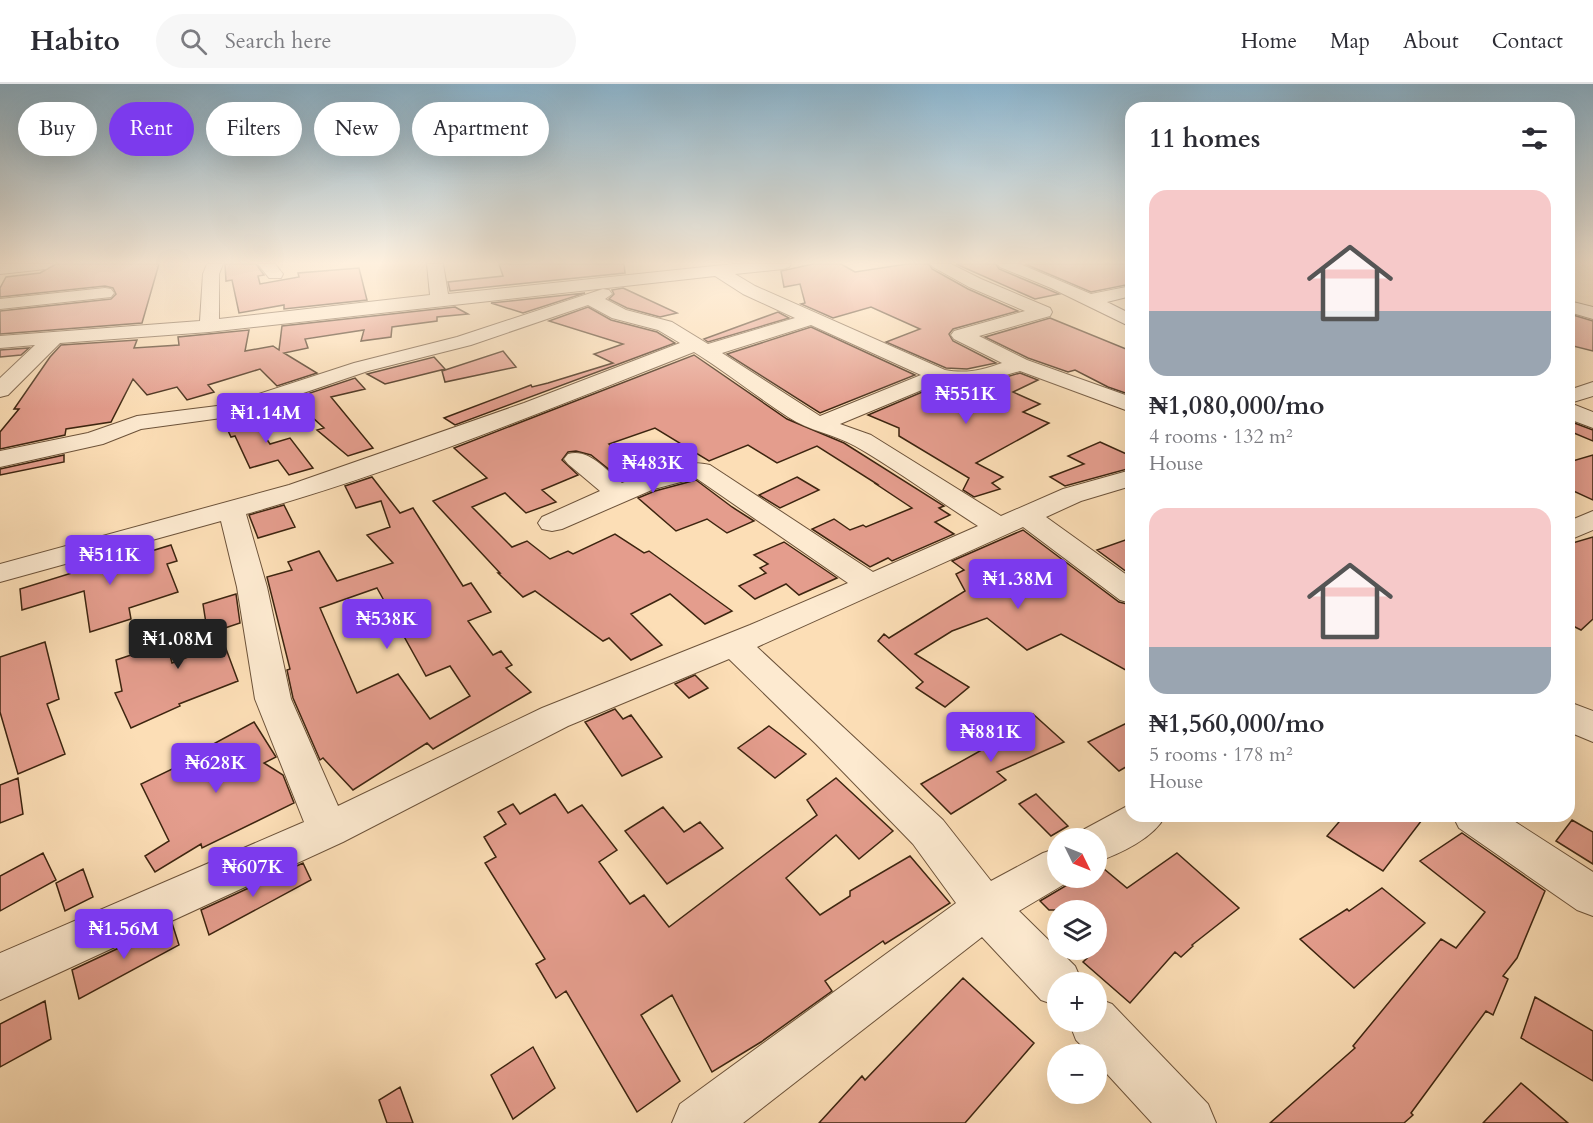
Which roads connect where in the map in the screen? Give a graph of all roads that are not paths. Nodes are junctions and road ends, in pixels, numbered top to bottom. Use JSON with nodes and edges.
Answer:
{"nodes":[{"id":1,"x":210,"y":312,"type":"edge"},
{"id":2,"x":329,"y":312,"type":"edge"},
{"id":3,"x":550,"y":312,"type":"edge"},
{"id":4,"x":616,"y":312,"type":"edge"},
{"id":5,"x":801,"y":312,"type":"edge"},
{"id":6,"x":1042,"y":312,"type":"edge"},
{"id":7,"x":814,"y":318,"type":"junction"},
{"id":8,"x":209,"y":326,"type":"junction"},
{"id":9,"x":53,"y":339,"type":"junction"},
{"id":10,"x":0,"y":342,"type":"edge"},
{"id":11,"x":700,"y":348,"type":"junction"},
{"id":12,"x":1020,"y":364,"type":"junction"},
{"id":13,"x":939,"y":375,"type":"junction"},
{"id":14,"x":1575,"y":383,"type":"edge"},
{"id":15,"x":1593,"y":389,"type":"edge"},
{"id":16,"x":0,"y":390,"type":"edge"},
{"id":17,"x":1575,"y":395,"type":"edge"},
{"id":18,"x":1125,"y":403,"type":"edge"},
{"id":19,"x":1575,"y":413,"type":"edge"},
{"id":20,"x":1593,"y":421,"type":"edge"},
{"id":21,"x":819,"y":425,"type":"junction"},
{"id":22,"x":0,"y":459,"type":"edge"},
{"id":23,"x":577,"y":459,"type":"dead end"},
{"id":24,"x":1125,"y":480,"type":"edge"},
{"id":25,"x":619,"y":494,"type":"junction"},
{"id":26,"x":231,"y":508,"type":"junction"},
{"id":27,"x":1593,"y":519,"type":"edge"},
{"id":28,"x":1011,"y":520,"type":"junction"},
{"id":29,"x":552,"y":523,"type":"dead end"},
{"id":30,"x":1575,"y":529,"type":"edge"},
{"id":31,"x":0,"y":573,"type":"edge"},
{"id":32,"x":872,"y":585,"type":"junction"},
{"id":33,"x":1125,"y":589,"type":"edge"},
{"id":34,"x":734,"y":645,"type":"junction"},
{"id":35,"x":1575,"y":719,"type":"edge"},
{"id":36,"x":1593,"y":728,"type":"edge"},
{"id":37,"x":1134,"y":822,"type":"edge"},
{"id":38,"x":1482,"y":822,"type":"edge"},
{"id":39,"x":328,"y":830,"type":"junction"},
{"id":40,"x":1107,"y":838,"type":"edge"},
{"id":41,"x":1047,"y":872,"type":"edge"},
{"id":42,"x":1593,"y":896,"type":"edge"},
{"id":43,"x":985,"y":908,"type":"junction"},
{"id":44,"x":1047,"y":972,"type":"edge"},
{"id":45,"x":0,"y":977,"type":"edge"},
{"id":46,"x":1103,"y":1032,"type":"edge"},
{"id":47,"x":718,"y":1117,"type":"edge"},
{"id":48,"x":1189,"y":1123,"type":"edge"}],
"edges":[{"from":1,"to":8,"type":"street"},
{"from":2,"to":8,"type":"street"},
{"from":3,"to":22,"type":"street"},
{"from":4,"to":11,"type":"street"},
{"from":5,"to":7,"type":"street"},
{"from":6,"to":12,"type":"street"},
{"from":7,"to":11,"type":"street"},
{"from":7,"to":13,"type":"street"},
{"from":8,"to":9,"type":"street"},
{"from":9,"to":10,"type":"street"},
{"from":9,"to":16,"type":"street"},
{"from":11,"to":21,"type":"street"},
{"from":11,"to":26,"type":"street"},
{"from":12,"to":13,"type":"street"},
{"from":12,"to":18,"type":"street"},
{"from":13,"to":21,"type":"street"},
{"from":14,"to":15,"type":"street"},
{"from":15,"to":17,"type":"street"},
{"from":19,"to":20,"type":"street"},
{"from":21,"to":28,"type":"street"},
{"from":23,"to":25,"type":"street"},
{"from":24,"to":28,"type":"street"},
{"from":25,"to":29,"type":"street"},
{"from":25,"to":32,"type":"street"},
{"from":26,"to":31,"type":"street"},
{"from":26,"to":39,"type":"street"},
{"from":27,"to":30,"type":"street"},
{"from":28,"to":32,"type":"street"},
{"from":28,"to":33,"type":"street"},
{"from":32,"to":34,"type":"street"},
{"from":34,"to":39,"type":"street"},
{"from":34,"to":43,"type":"street"},
{"from":35,"to":36,"type":"street"},
{"from":37,"to":40,"type":"street"},
{"from":38,"to":42,"type":"street"},
{"from":39,"to":45,"type":"street"},
{"from":41,"to":43,"type":"street"},
{"from":43,"to":44,"type":"street"},
{"from":43,"to":47,"type":"street"},
{"from":46,"to":48,"type":"street"}]}
